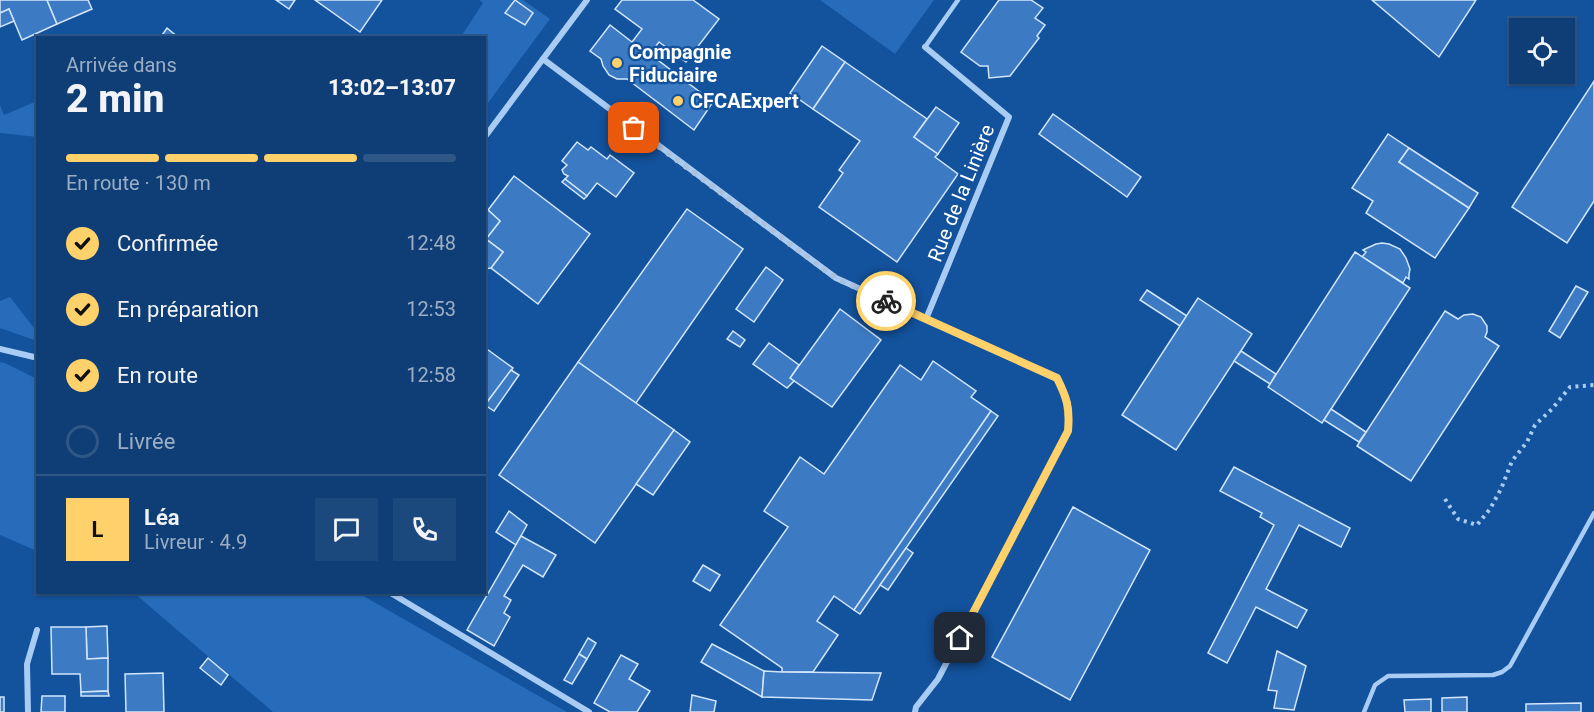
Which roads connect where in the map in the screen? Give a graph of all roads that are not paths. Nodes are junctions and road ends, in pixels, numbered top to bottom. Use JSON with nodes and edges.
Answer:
{"nodes":[{"id":1,"x":587,"y":0,"type":"edge"},
{"id":2,"x":958,"y":0,"type":"edge"},
{"id":3,"x":925,"y":47,"type":"joint"},
{"id":4,"x":543,"y":59,"type":"junction"},
{"id":5,"x":486,"y":135,"type":"edge"},
{"id":6,"x":926,"y":319,"type":"junction"},
{"id":7,"x":0,"y":349,"type":"edge"},
{"id":8,"x":36,"y":358,"type":"edge"},
{"id":9,"x":1594,"y":513,"type":"edge"},
{"id":10,"x":392,"y":594,"type":"edge"},
{"id":11,"x":37,"y":630,"type":"dead end"},
{"id":12,"x":28,"y":712,"type":"edge"},
{"id":13,"x":589,"y":712,"type":"edge"},
{"id":14,"x":915,"y":712,"type":"edge"},
{"id":15,"x":1364,"y":712,"type":"edge"}],
"edges":[{"from":1,"to":4,"type":"street"},
{"from":2,"to":3,"type":"lane","name":"Rue de la Linière"},
{"from":3,"to":6,"type":"street","name":"Rue de la Linière"},
{"from":4,"to":5,"type":"street"},
{"from":4,"to":6,"type":"street"},
{"from":6,"to":14,"type":"street"},
{"from":7,"to":8,"type":"street"},
{"from":9,"to":15,"type":"lane"},
{"from":10,"to":13,"type":"street"},
{"from":11,"to":12,"type":"street"}]}
